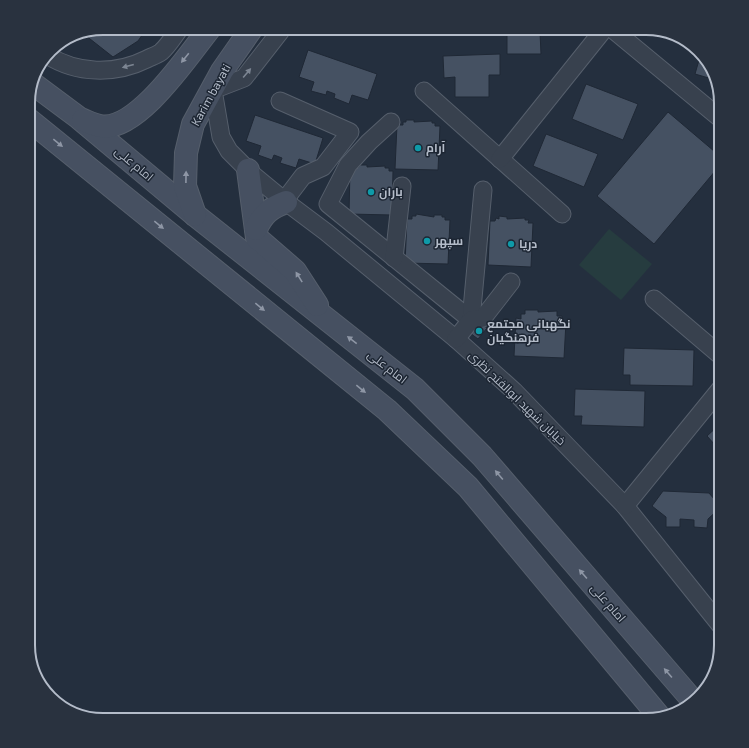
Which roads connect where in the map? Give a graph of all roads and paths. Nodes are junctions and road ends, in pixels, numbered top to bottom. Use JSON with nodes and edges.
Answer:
{"nodes":[{"id":1,"x":175,"y":35,"type":"edge"},
{"id":2,"x":204,"y":35,"type":"edge"},
{"id":3,"x":247,"y":35,"type":"edge"},
{"id":4,"x":278,"y":35,"type":"edge"},
{"id":5,"x":599,"y":35,"type":"edge"},
{"id":6,"x":619,"y":35,"type":"edge"},
{"id":7,"x":52,"y":58,"type":"edge"},
{"id":8,"x":37,"y":86,"type":"edge"},
{"id":9,"x":213,"y":90,"type":"junction"},
{"id":10,"x":424,"y":91,"type":"dead end"},
{"id":11,"x":280,"y":101,"type":"dead end"},
{"id":12,"x":714,"y":113,"type":"edge"},
{"id":13,"x":80,"y":118,"type":"junction"},
{"id":14,"x":391,"y":122,"type":"dead end"},
{"id":15,"x":35,"y":125,"type":"edge"},
{"id":16,"x":500,"y":159,"type":"junction"},
{"id":17,"x":248,"y":170,"type":"junction"},
{"id":18,"x":402,"y":186,"type":"dead end"},
{"id":19,"x":482,"y":190,"type":"dead end"},
{"id":20,"x":285,"y":201,"type":"junction"},
{"id":21,"x":562,"y":214,"type":"dead end"},
{"id":22,"x":195,"y":215,"type":"junction"},
{"id":23,"x":256,"y":234,"type":"junction"},
{"id":24,"x":394,"y":258,"type":"junction"},
{"id":25,"x":511,"y":282,"type":"dead end"},
{"id":26,"x":654,"y":299,"type":"dead end"},
{"id":27,"x":471,"y":320,"type":"junction"},
{"id":28,"x":328,"y":321,"type":"junction"},
{"id":29,"x":456,"y":339,"type":"junction"},
{"id":30,"x":714,"y":350,"type":"edge"},
{"id":31,"x":714,"y":397,"type":"edge"},
{"id":32,"x":624,"y":506,"type":"junction"},
{"id":33,"x":714,"y":617,"type":"edge"},
{"id":34,"x":690,"y":697,"type":"edge"},
{"id":35,"x":655,"y":712,"type":"edge"}],
"edges":[{"from":1,"to":7,"type":"street","one_way":true},
{"from":2,"to":13,"type":"main road","one_way":true},
{"from":3,"to":9,"type":"main road","name":"Karim bayati"},
{"from":9,"to":4,"type":"street","one_way":true},
{"from":5,"to":16,"type":"street"},
{"from":6,"to":12,"type":"street"},
{"from":8,"to":13,"type":"main road","name":"امام علی"},
{"from":9,"to":17,"type":"street","name":"خیابان شهید ابوالفتح نظری"},
{"from":22,"to":9,"type":"main road","name":"Karim bayati","one_way":true},
{"from":10,"to":16,"type":"street"},
{"from":11,"to":20,"type":"street"},
{"from":13,"to":22,"type":"main road","name":"امام علی"},
{"from":14,"to":24,"type":"street"},
{"from":15,"to":35,"type":"main road","one_way":true},
{"from":16,"to":21,"type":"street"},
{"from":17,"to":20,"type":"street","name":"خیابان شهید ابوالفتح نظری"},
{"from":17,"to":23,"type":"main road"},
{"from":18,"to":24,"type":"street"},
{"from":19,"to":27,"type":"street"},
{"from":20,"to":23,"type":"main road"},
{"from":20,"to":29,"type":"street","name":"خیابان شهید ابوالفتح نظری"},
{"from":22,"to":28,"type":"main road","name":"امام علی"},
{"from":28,"to":23,"type":"main road","one_way":true},
{"from":24,"to":27,"type":"street"},
{"from":25,"to":27,"type":"street"},
{"from":26,"to":30,"type":"street"},
{"from":27,"to":29,"type":"street"},
{"from":34,"to":28,"type":"main road","name":"امام علی","one_way":true},
{"from":29,"to":32,"type":"street","name":"خیابان شهید ابوالفتح نظری"},
{"from":31,"to":32,"type":"street"},
{"from":32,"to":33,"type":"street","name":"خیابان شهید ابوالفتح نظری"}]}
